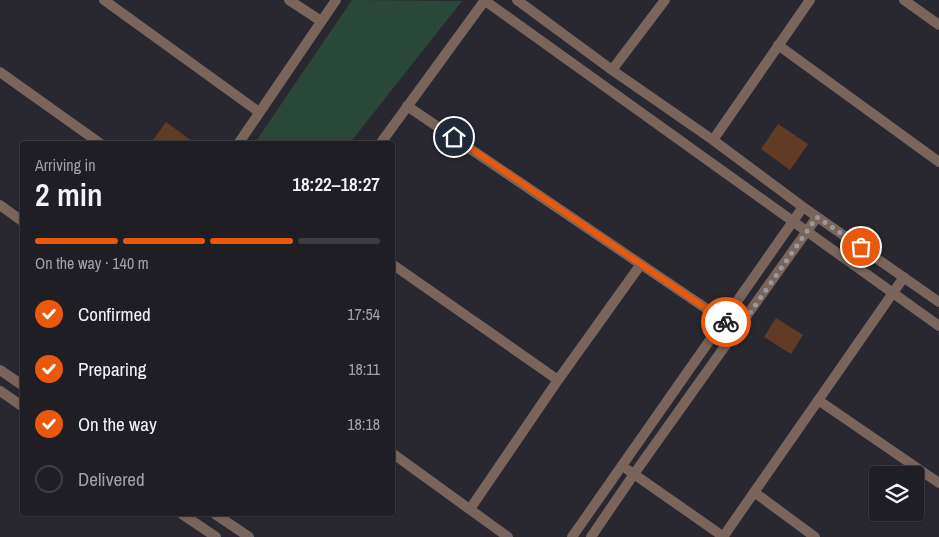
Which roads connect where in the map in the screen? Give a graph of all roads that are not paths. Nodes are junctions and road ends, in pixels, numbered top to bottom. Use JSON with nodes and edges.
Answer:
{"nodes":[{"id":1,"x":104,"y":0,"type":"edge"},
{"id":2,"x":289,"y":0,"type":"edge"},
{"id":3,"x":336,"y":0,"type":"edge"},
{"id":4,"x":484,"y":0,"type":"edge"},
{"id":5,"x":516,"y":0,"type":"edge"},
{"id":6,"x":665,"y":0,"type":"edge"},
{"id":7,"x":810,"y":0,"type":"edge"},
{"id":8,"x":904,"y":0,"type":"edge"},
{"id":9,"x":320,"y":21,"type":"junction"},
{"id":10,"x":939,"y":25,"type":"edge"},
{"id":11,"x":778,"y":45,"type":"junction"},
{"id":12,"x":612,"y":70,"type":"junction"},
{"id":13,"x":0,"y":72,"type":"edge"},
{"id":14,"x":407,"y":106,"type":"junction"},
{"id":15,"x":259,"y":112,"type":"junction"},
{"id":16,"x":713,"y":140,"type":"junction"},
{"id":17,"x":98,"y":141,"type":"edge"},
{"id":18,"x":240,"y":141,"type":"edge"},
{"id":19,"x":382,"y":141,"type":"edge"},
{"id":20,"x":939,"y":162,"type":"edge"},
{"id":21,"x":0,"y":205,"type":"edge"},
{"id":22,"x":803,"y":207,"type":"junction"},
{"id":23,"x":817,"y":217,"type":"junction"},
{"id":24,"x":20,"y":220,"type":"edge"},
{"id":25,"x":792,"y":222,"type":"junction"},
{"id":26,"x":807,"y":232,"type":"junction"},
{"id":27,"x":641,"y":264,"type":"junction"},
{"id":28,"x":395,"y":266,"type":"edge"},
{"id":29,"x":904,"y":277,"type":"junction"},
{"id":30,"x":893,"y":293,"type":"junction"},
{"id":31,"x":939,"y":302,"type":"edge"},
{"id":32,"x":724,"y":320,"type":"junction"},
{"id":33,"x":939,"y":326,"type":"edge"},
{"id":34,"x":738,"y":330,"type":"junction"},
{"id":35,"x":0,"y":370,"type":"edge"},
{"id":36,"x":558,"y":380,"type":"junction"},
{"id":37,"x":20,"y":384,"type":"edge"},
{"id":38,"x":0,"y":391,"type":"edge"},
{"id":39,"x":818,"y":400,"type":"junction"},
{"id":40,"x":20,"y":405,"type":"edge"},
{"id":41,"x":395,"y":454,"type":"edge"},
{"id":42,"x":622,"y":465,"type":"junction"},
{"id":43,"x":634,"y":474,"type":"junction"},
{"id":44,"x":939,"y":483,"type":"edge"},
{"id":45,"x":754,"y":492,"type":"junction"},
{"id":46,"x":470,"y":509,"type":"junction"},
{"id":47,"x":185,"y":516,"type":"edge"},
{"id":48,"x":218,"y":516,"type":"edge"},
{"id":49,"x":216,"y":537,"type":"edge"},
{"id":50,"x":249,"y":537,"type":"edge"},
{"id":51,"x":508,"y":537,"type":"edge"},
{"id":52,"x":572,"y":537,"type":"edge"},
{"id":53,"x":591,"y":537,"type":"edge"},
{"id":54,"x":724,"y":537,"type":"edge"},
{"id":55,"x":815,"y":537,"type":"edge"}],
"edges":[{"from":1,"to":15,"type":"street"},
{"from":2,"to":9,"type":"street"},
{"from":3,"to":9,"type":"street"},
{"from":4,"to":14,"type":"street"},
{"from":4,"to":25,"type":"street"},
{"from":5,"to":12,"type":"street"},
{"from":6,"to":12,"type":"street"},
{"from":7,"to":11,"type":"street"},
{"from":8,"to":10,"type":"street"},
{"from":9,"to":15,"type":"street"},
{"from":11,"to":16,"type":"street"},
{"from":11,"to":20,"type":"street"},
{"from":12,"to":16,"type":"street"},
{"from":13,"to":17,"type":"street"},
{"from":14,"to":19,"type":"street"},
{"from":14,"to":27,"type":"street"},
{"from":15,"to":18,"type":"street"},
{"from":16,"to":22,"type":"street"},
{"from":21,"to":24,"type":"street"},
{"from":22,"to":23,"type":"street"},
{"from":22,"to":25,"type":"street"},
{"from":23,"to":26,"type":"street"},
{"from":23,"to":29,"type":"street"},
{"from":25,"to":26,"type":"street"},
{"from":25,"to":32,"type":"street"},
{"from":26,"to":30,"type":"street"},
{"from":26,"to":34,"type":"street"},
{"from":27,"to":32,"type":"street"},
{"from":27,"to":36,"type":"street"},
{"from":28,"to":36,"type":"street"},
{"from":29,"to":30,"type":"street"},
{"from":29,"to":31,"type":"street"},
{"from":30,"to":33,"type":"street"},
{"from":30,"to":39,"type":"street"},
{"from":32,"to":34,"type":"street"},
{"from":32,"to":42,"type":"street"},
{"from":34,"to":43,"type":"street"},
{"from":35,"to":37,"type":"street"},
{"from":36,"to":46,"type":"street"},
{"from":38,"to":40,"type":"street"},
{"from":39,"to":44,"type":"street"},
{"from":39,"to":45,"type":"street"},
{"from":41,"to":46,"type":"street"},
{"from":42,"to":43,"type":"street"},
{"from":42,"to":52,"type":"street"},
{"from":43,"to":53,"type":"street"},
{"from":43,"to":54,"type":"street"},
{"from":45,"to":54,"type":"street"},
{"from":45,"to":55,"type":"street"},
{"from":46,"to":51,"type":"street"},
{"from":47,"to":49,"type":"street"},
{"from":48,"to":50,"type":"street"}]}
